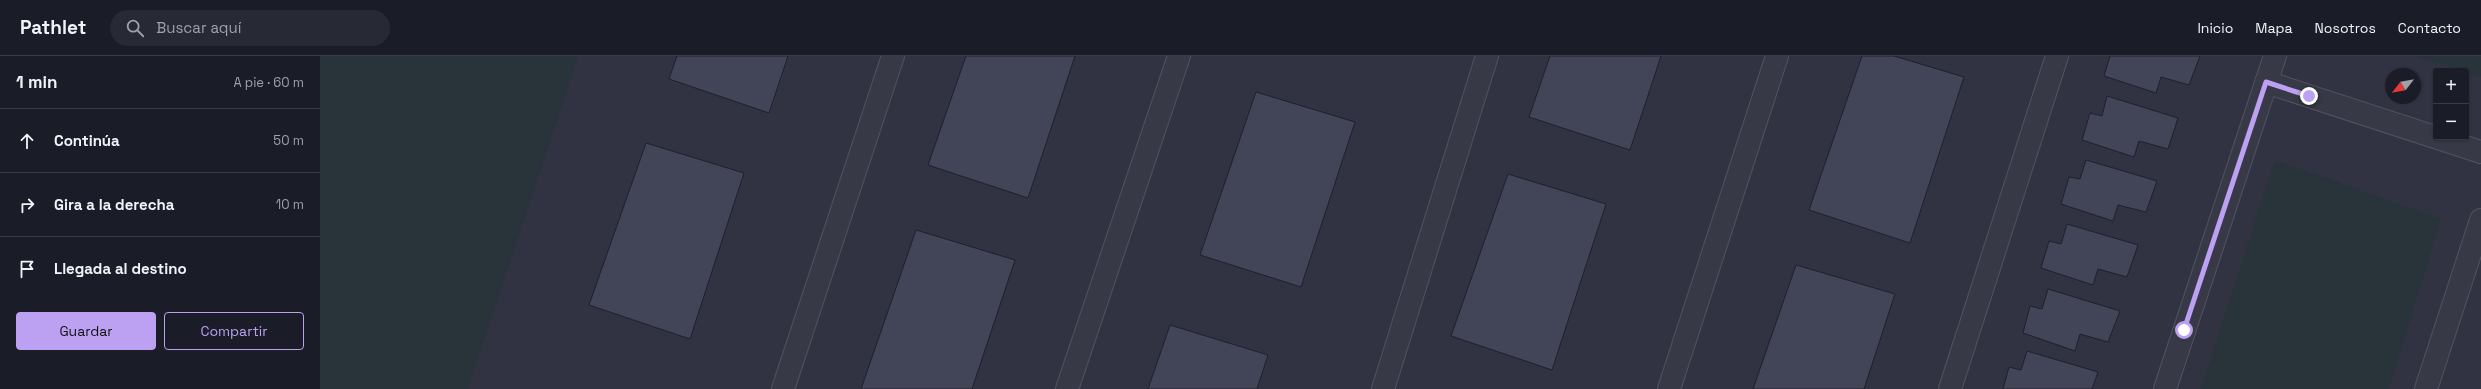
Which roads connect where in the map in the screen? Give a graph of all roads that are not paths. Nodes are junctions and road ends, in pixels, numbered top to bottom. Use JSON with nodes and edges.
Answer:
{"nodes":[{"id":1,"x":893,"y":56,"type":"edge"},
{"id":2,"x":1179,"y":56,"type":"edge"},
{"id":3,"x":1487,"y":56,"type":"edge"},
{"id":4,"x":1777,"y":56,"type":"edge"},
{"id":5,"x":2057,"y":56,"type":"edge"},
{"id":6,"x":2275,"y":56,"type":"edge"},
{"id":7,"x":2266,"y":82,"type":"junction"},
{"id":8,"x":2481,"y":152,"type":"edge"},
{"id":9,"x":2481,"y":220,"type":"edge"},
{"id":10,"x":783,"y":389,"type":"edge"},
{"id":11,"x":1067,"y":389,"type":"edge"},
{"id":12,"x":1383,"y":389,"type":"edge"},
{"id":13,"x":1669,"y":389,"type":"edge"},
{"id":14,"x":1950,"y":389,"type":"edge"},
{"id":15,"x":2165,"y":389,"type":"edge"},
{"id":16,"x":2426,"y":389,"type":"edge"}],
"edges":[{"from":1,"to":10,"type":"street"},
{"from":2,"to":11,"type":"street"},
{"from":3,"to":12,"type":"street"},
{"from":4,"to":13,"type":"street"},
{"from":5,"to":14,"type":"street"},
{"from":6,"to":7,"type":"street"},
{"from":7,"to":8,"type":"street"},
{"from":7,"to":15,"type":"street"},
{"from":9,"to":16,"type":"street"}]}
